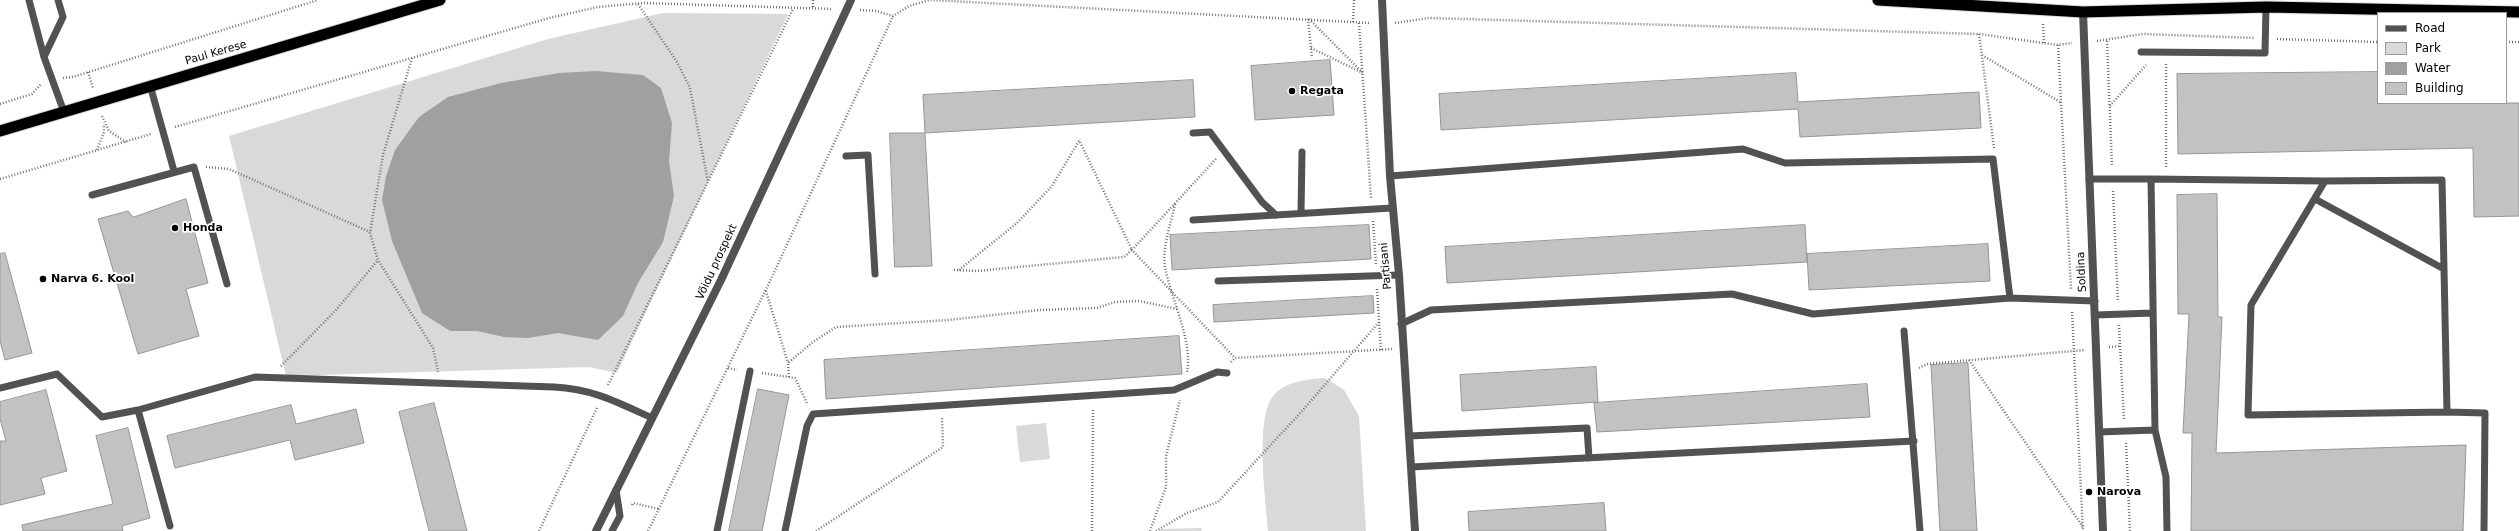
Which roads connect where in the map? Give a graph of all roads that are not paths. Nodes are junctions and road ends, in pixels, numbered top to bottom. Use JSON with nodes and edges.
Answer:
{"nodes":[{"id":1,"x":29,"y":0,"type":"edge"},
{"id":2,"x":58,"y":0,"type":"edge"},
{"id":3,"x":440,"y":0,"type":"edge"},
{"id":4,"x":851,"y":0,"type":"edge"},
{"id":5,"x":1382,"y":0,"type":"edge"},
{"id":6,"x":1878,"y":0,"type":"edge"},
{"id":7,"x":417,"y":3,"type":"edge"},
{"id":8,"x":2266,"y":7,"type":"junction"},
{"id":9,"x":2083,"y":12,"type":"junction"},
{"id":10,"x":2519,"y":12,"type":"edge"},
{"id":11,"x":2141,"y":52,"type":"dead end"},
{"id":12,"x":44,"y":57,"type":"junction"},
{"id":13,"x":150,"y":85,"type":"junction"},
{"id":14,"x":64,"y":112,"type":"junction"},
{"id":15,"x":0,"y":131,"type":"edge"},
{"id":16,"x":1193,"y":134,"type":"dead end"},
{"id":17,"x":1302,"y":152,"type":"dead end"},
{"id":18,"x":846,"y":156,"type":"dead end"},
{"id":19,"x":174,"y":171,"type":"junction"},
{"id":20,"x":1390,"y":176,"type":"junction"},
{"id":21,"x":2089,"y":179,"type":"junction"},
{"id":22,"x":2151,"y":179,"type":"junction"},
{"id":23,"x":2326,"y":181,"type":"junction"},
{"id":24,"x":92,"y":195,"type":"dead end"},
{"id":25,"x":2315,"y":199,"type":"junction"},
{"id":26,"x":1392,"y":208,"type":"junction"},
{"id":27,"x":1301,"y":214,"type":"junction"},
{"id":28,"x":1276,"y":215,"type":"junction"},
{"id":29,"x":1193,"y":220,"type":"dead end"},
{"id":30,"x":2444,"y":269,"type":"junction"},
{"id":31,"x":875,"y":274,"type":"dead end"},
{"id":32,"x":1399,"y":275,"type":"junction"},
{"id":33,"x":1218,"y":281,"type":"dead end"},
{"id":34,"x":227,"y":284,"type":"dead end"},
{"id":35,"x":2010,"y":298,"type":"junction"},
{"id":36,"x":2095,"y":301,"type":"junction"},
{"id":37,"x":2153,"y":313,"type":"junction"},
{"id":38,"x":2095,"y":315,"type":"junction"},
{"id":39,"x":1401,"y":324,"type":"junction"},
{"id":40,"x":1904,"y":331,"type":"dead end"},
{"id":41,"x":750,"y":372,"type":"road end"},
{"id":42,"x":1227,"y":373,"type":"road end"},
{"id":43,"x":0,"y":388,"type":"edge"},
{"id":44,"x":138,"y":410,"type":"junction"},
{"id":45,"x":2447,"y":412,"type":"junction"},
{"id":46,"x":652,"y":418,"type":"junction"},
{"id":47,"x":2155,"y":430,"type":"junction"},
{"id":48,"x":2099,"y":432,"type":"junction"},
{"id":49,"x":1409,"y":436,"type":"junction"},
{"id":50,"x":1914,"y":441,"type":"junction"},
{"id":51,"x":1589,"y":458,"type":"junction"},
{"id":52,"x":1411,"y":467,"type":"junction"},
{"id":53,"x":616,"y":490,"type":"junction"},
{"id":54,"x":170,"y":526,"type":"dead end"},
{"id":55,"x":596,"y":531,"type":"edge"},
{"id":56,"x":612,"y":531,"type":"edge"},
{"id":57,"x":717,"y":531,"type":"edge"},
{"id":58,"x":785,"y":531,"type":"edge"},
{"id":59,"x":1415,"y":531,"type":"edge"},
{"id":60,"x":1920,"y":531,"type":"edge"},
{"id":61,"x":2103,"y":531,"type":"edge"},
{"id":62,"x":2167,"y":531,"type":"edge"},
{"id":63,"x":2484,"y":531,"type":"edge"}],
"edges":[{"from":1,"to":12,"type":"lane"},
{"from":2,"to":12,"type":"lane"},
{"from":3,"to":7,"type":"highway","name":"Paul Kerese"},
{"from":4,"to":46,"type":"street","name":"Võidu prospekt"},
{"from":5,"to":20,"type":"street","name":"Partisani"},
{"from":6,"to":9,"type":"highway"},
{"from":7,"to":13,"type":"highway","name":"Paul Kerese"},
{"from":8,"to":9,"type":"highway"},
{"from":8,"to":10,"type":"highway"},
{"from":8,"to":11,"type":"lane"},
{"from":9,"to":21,"type":"street","name":"Soldina"},
{"from":12,"to":14,"type":"lane"},
{"from":13,"to":14,"type":"highway","name":"Paul Kerese"},
{"from":13,"to":19,"type":"lane"},
{"from":14,"to":15,"type":"highway","name":"Paul Kerese"},
{"from":16,"to":28,"type":"lane"},
{"from":17,"to":27,"type":"lane"},
{"from":18,"to":31,"type":"lane"},
{"from":19,"to":24,"type":"lane"},
{"from":19,"to":34,"type":"lane"},
{"from":20,"to":26,"type":"street","name":"Partisani"},
{"from":20,"to":35,"type":"lane"},
{"from":21,"to":22,"type":"lane"},
{"from":21,"to":36,"type":"street","name":"Soldina"},
{"from":22,"to":23,"type":"lane"},
{"from":22,"to":37,"type":"lane"},
{"from":23,"to":25,"type":"lane"},
{"from":23,"to":30,"type":"lane"},
{"from":25,"to":30,"type":"lane"},
{"from":25,"to":45,"type":"lane"},
{"from":26,"to":27,"type":"lane"},
{"from":26,"to":32,"type":"street","name":"Partisani"},
{"from":27,"to":28,"type":"lane"},
{"from":28,"to":29,"type":"lane"},
{"from":30,"to":45,"type":"lane"},
{"from":32,"to":33,"type":"lane"},
{"from":32,"to":39,"type":"street","name":"Partisani"},
{"from":35,"to":36,"type":"lane"},
{"from":35,"to":39,"type":"lane"},
{"from":36,"to":38,"type":"street","name":"Soldina"},
{"from":37,"to":38,"type":"lane"},
{"from":37,"to":47,"type":"lane"},
{"from":38,"to":48,"type":"street","name":"Soldina"},
{"from":39,"to":49,"type":"street","name":"Partisani"},
{"from":40,"to":50,"type":"lane"},
{"from":41,"to":57,"type":"lane"},
{"from":42,"to":58,"type":"lane"},
{"from":43,"to":44,"type":"lane"},
{"from":44,"to":46,"type":"lane"},
{"from":44,"to":54,"type":"lane"},
{"from":45,"to":63,"type":"lane"},
{"from":46,"to":53,"type":"street","name":"Võidu prospekt"},
{"from":47,"to":48,"type":"lane"},
{"from":47,"to":62,"type":"lane"},
{"from":48,"to":61,"type":"street","name":"Soldina"},
{"from":49,"to":51,"type":"lane"},
{"from":49,"to":52,"type":"street","name":"Partisani"},
{"from":50,"to":51,"type":"lane"},
{"from":50,"to":60,"type":"lane"},
{"from":51,"to":52,"type":"lane"},
{"from":52,"to":59,"type":"street","name":"Partisani"},
{"from":53,"to":55,"type":"street","name":"Võidu prospekt"},
{"from":53,"to":56,"type":"lane"}]}
